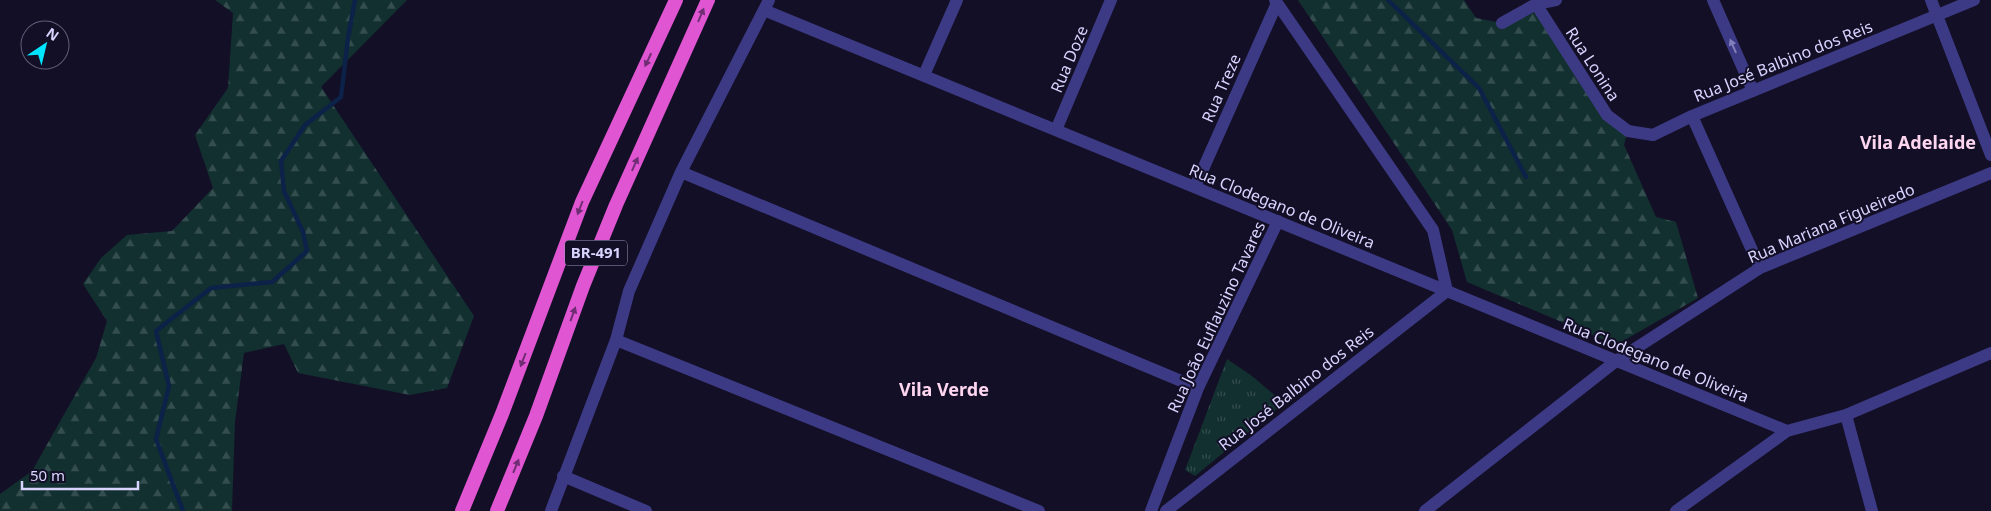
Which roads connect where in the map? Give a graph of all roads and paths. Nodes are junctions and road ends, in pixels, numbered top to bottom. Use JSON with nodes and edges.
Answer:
{"nodes":[{"id":1,"x":676,"y":0,"type":"edge"},
{"id":2,"x":708,"y":0,"type":"edge"},
{"id":3,"x":957,"y":0,"type":"edge"},
{"id":4,"x":1111,"y":0,"type":"edge"},
{"id":5,"x":1556,"y":0,"type":"edge"},
{"id":6,"x":1712,"y":0,"type":"edge"},
{"id":7,"x":1931,"y":0,"type":"edge"},
{"id":8,"x":1974,"y":0,"type":"edge"},
{"id":9,"x":1276,"y":1,"type":"edge"},
{"id":10,"x":1536,"y":4,"type":"junction"},
{"id":11,"x":767,"y":5,"type":"edge"},
{"id":12,"x":1937,"y":14,"type":"junction"},
{"id":13,"x":1502,"y":23,"type":"dead end"},
{"id":14,"x":924,"y":76,"type":"junction"},
{"id":15,"x":1753,"y":91,"type":"junction"},
{"id":16,"x":1607,"y":115,"type":"joint"},
{"id":17,"x":1692,"y":116,"type":"junction"},
{"id":18,"x":1056,"y":130,"type":"junction"},
{"id":19,"x":1991,"y":155,"type":"edge"},
{"id":20,"x":681,"y":172,"type":"junction"},
{"id":21,"x":1991,"y":173,"type":"edge"},
{"id":22,"x":1194,"y":187,"type":"junction"},
{"id":23,"x":1278,"y":222,"type":"junction"},
{"id":24,"x":1760,"y":268,"type":"junction"},
{"id":25,"x":1447,"y":291,"type":"junction"},
{"id":26,"x":616,"y":340,"type":"junction"},
{"id":27,"x":1991,"y":353,"type":"edge"},
{"id":28,"x":1616,"y":361,"type":"junction"},
{"id":29,"x":1198,"y":388,"type":"junction"},
{"id":30,"x":1846,"y":415,"type":"junction"},
{"id":31,"x":1787,"y":432,"type":"junction"},
{"id":32,"x":563,"y":476,"type":"junction"},
{"id":33,"x":462,"y":511,"type":"edge"},
{"id":34,"x":498,"y":511,"type":"edge"},
{"id":35,"x":551,"y":511,"type":"edge"},
{"id":36,"x":646,"y":511,"type":"edge"},
{"id":37,"x":1038,"y":511,"type":"edge"},
{"id":38,"x":1151,"y":511,"type":"edge"},
{"id":39,"x":1166,"y":511,"type":"edge"},
{"id":40,"x":1425,"y":511,"type":"edge"},
{"id":41,"x":1676,"y":511,"type":"edge"},
{"id":42,"x":1872,"y":511,"type":"edge"}],
"edges":[{"from":1,"to":33,"type":"highway","number":"BR-491","one_way":true},
{"from":34,"to":2,"type":"highway","number":"BR-491","one_way":true},
{"from":3,"to":14,"type":"street"},
{"from":4,"to":18,"type":"street","name":"Rua Doze"},
{"from":5,"to":10,"type":"street"},
{"from":15,"to":6,"type":"street","one_way":true},
{"from":7,"to":12,"type":"street"},
{"from":8,"to":12,"type":"street","name":"Rua José Balbino dos Reis"},
{"from":9,"to":22,"type":"street","name":"Rua Treze"},
{"from":9,"to":25,"type":"street"},
{"from":10,"to":13,"type":"street"},
{"from":10,"to":16,"type":"street","name":"Rua Lonina"},
{"from":11,"to":14,"type":"street","name":"Rua Clodegano de Oliveira"},
{"from":11,"to":20,"type":"street"},
{"from":12,"to":15,"type":"street","name":"Rua José Balbino dos Reis"},
{"from":12,"to":19,"type":"street"},
{"from":14,"to":18,"type":"street","name":"Rua Clodegano de Oliveira"},
{"from":15,"to":17,"type":"street","name":"Rua José Balbino dos Reis"},
{"from":16,"to":17,"type":"street","name":"Rua José Balbino dos Reis"},
{"from":17,"to":24,"type":"street"},
{"from":18,"to":22,"type":"street","name":"Rua Clodegano de Oliveira"},
{"from":20,"to":26,"type":"street"},
{"from":20,"to":29,"type":"street"},
{"from":21,"to":24,"type":"street","name":"Rua Mariana Figueiredo"},
{"from":22,"to":23,"type":"street","name":"Rua Clodegano de Oliveira"},
{"from":23,"to":25,"type":"street","name":"Rua Clodegano de Oliveira"},
{"from":23,"to":29,"type":"street","name":"Rua João Euflauzino Tavares"},
{"from":24,"to":28,"type":"street","name":"Rua Mariana Figueiredo"},
{"from":25,"to":28,"type":"street","name":"Rua Clodegano de Oliveira"},
{"from":25,"to":39,"type":"street","name":"Rua José Balbino dos Reis"},
{"from":26,"to":32,"type":"street"},
{"from":26,"to":37,"type":"street"},
{"from":27,"to":30,"type":"street"},
{"from":28,"to":31,"type":"street","name":"Rua Clodegano de Oliveira"},
{"from":28,"to":40,"type":"street","name":"Rua Mariana Figueiredo"},
{"from":29,"to":38,"type":"street","name":"Rua João Euflauzino Tavares"},
{"from":30,"to":31,"type":"street"},
{"from":30,"to":42,"type":"street"},
{"from":31,"to":41,"type":"street"},
{"from":32,"to":35,"type":"street"},
{"from":32,"to":36,"type":"street"}]}
